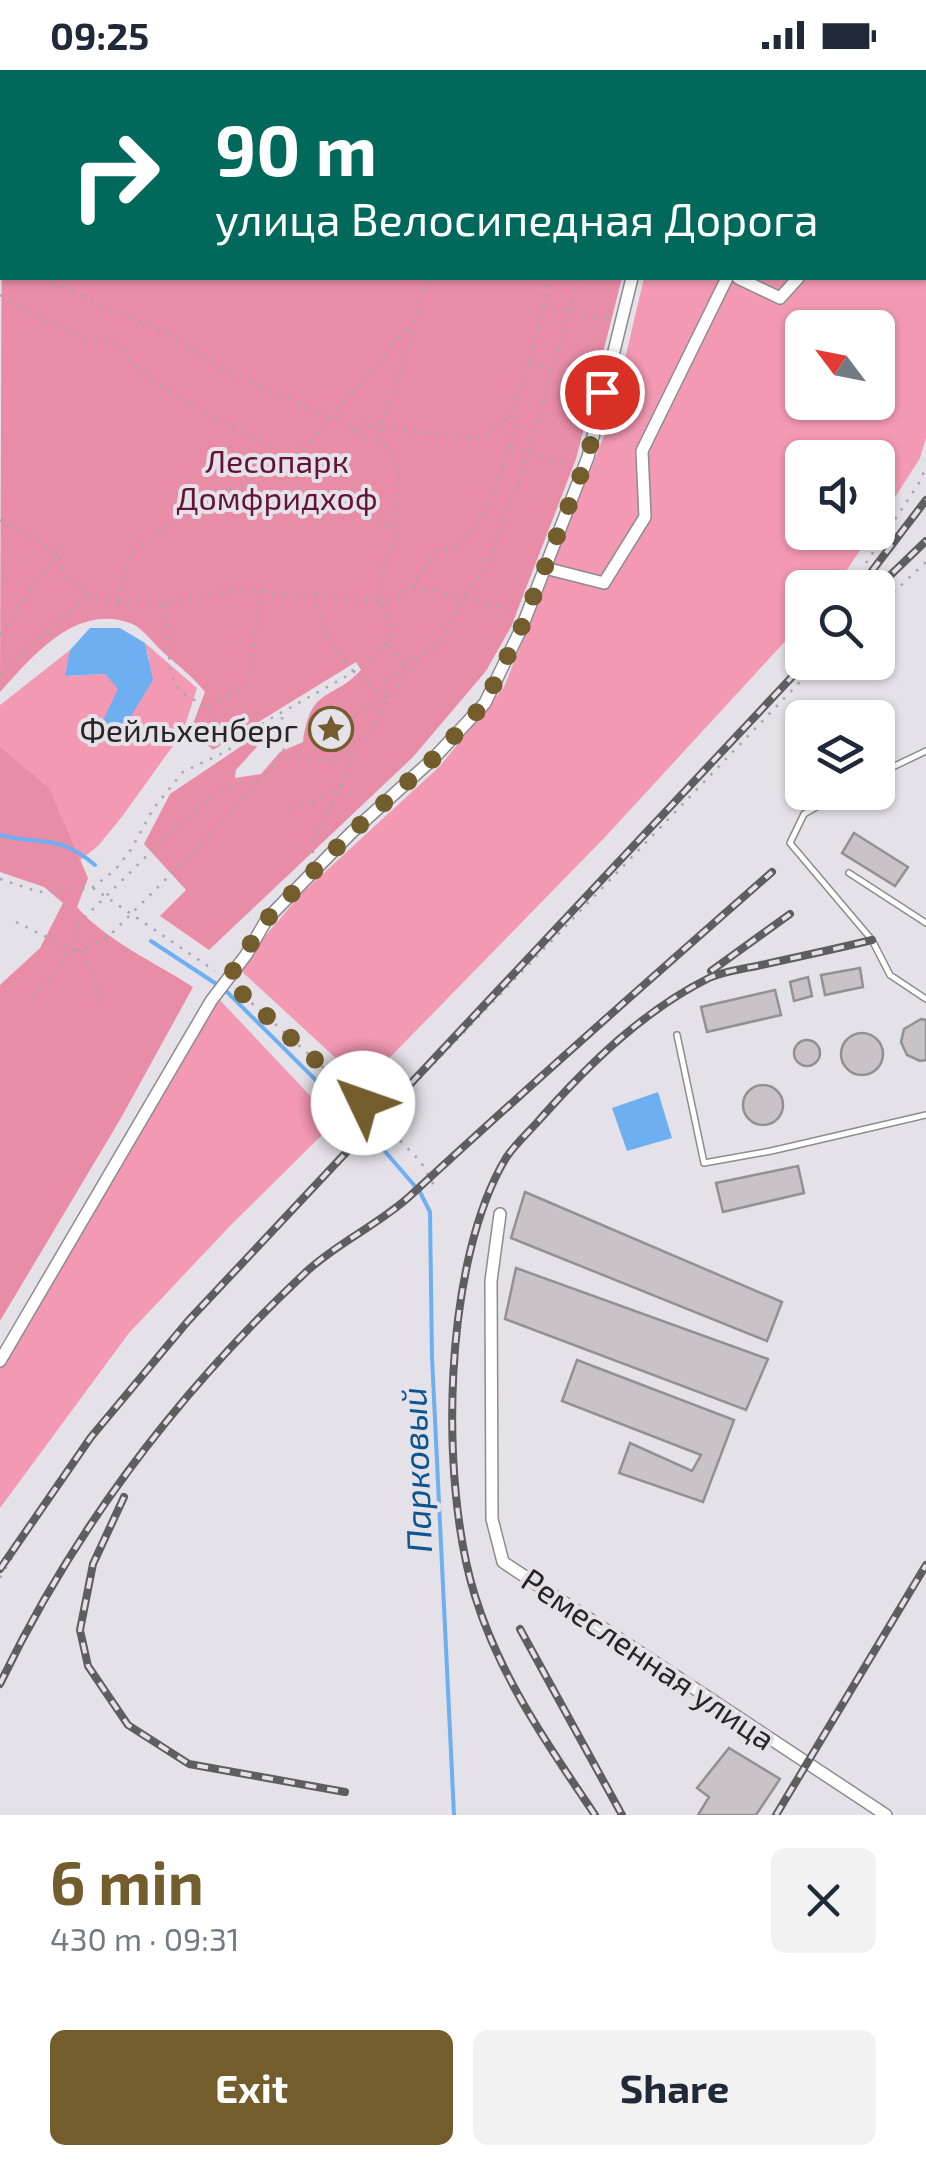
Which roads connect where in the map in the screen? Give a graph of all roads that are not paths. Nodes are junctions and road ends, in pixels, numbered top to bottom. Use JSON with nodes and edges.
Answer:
{"nodes":[{"id":1,"x":632,"y":280,"type":"edge"},
{"id":2,"x":726,"y":280,"type":"edge"},
{"id":3,"x":742,"y":280,"type":"edge"},
{"id":4,"x":796,"y":280,"type":"edge"},
{"id":5,"x":545,"y":568,"type":"junction"},
{"id":6,"x":926,"y":751,"type":"edge"},
{"id":7,"x":895,"y":766,"type":"edge"},
{"id":8,"x":811,"y":810,"type":"edge"},
{"id":9,"x":849,"y":873,"type":"dead end"},
{"id":10,"x":926,"y":923,"type":"edge"},
{"id":11,"x":926,"y":999,"type":"edge"},
{"id":12,"x":676,"y":1035,"type":"dead end"},
{"id":13,"x":926,"y":1115,"type":"edge"},
{"id":14,"x":500,"y":1214,"type":"dead end"},
{"id":15,"x":0,"y":1361,"type":"edge"},
{"id":16,"x":886,"y":1815,"type":"edge"}],
"edges":[{"from":1,"to":5,"type":"street"},
{"from":2,"to":5,"type":"street"},
{"from":3,"to":4,"type":"street"},
{"from":5,"to":15,"type":"street"},
{"from":6,"to":7,"type":"lane"},
{"from":8,"to":11,"type":"lane"},
{"from":9,"to":10,"type":"lane"},
{"from":12,"to":13,"type":"lane"},
{"from":14,"to":16,"type":"street","name":"Ремесленная улица"}]}
